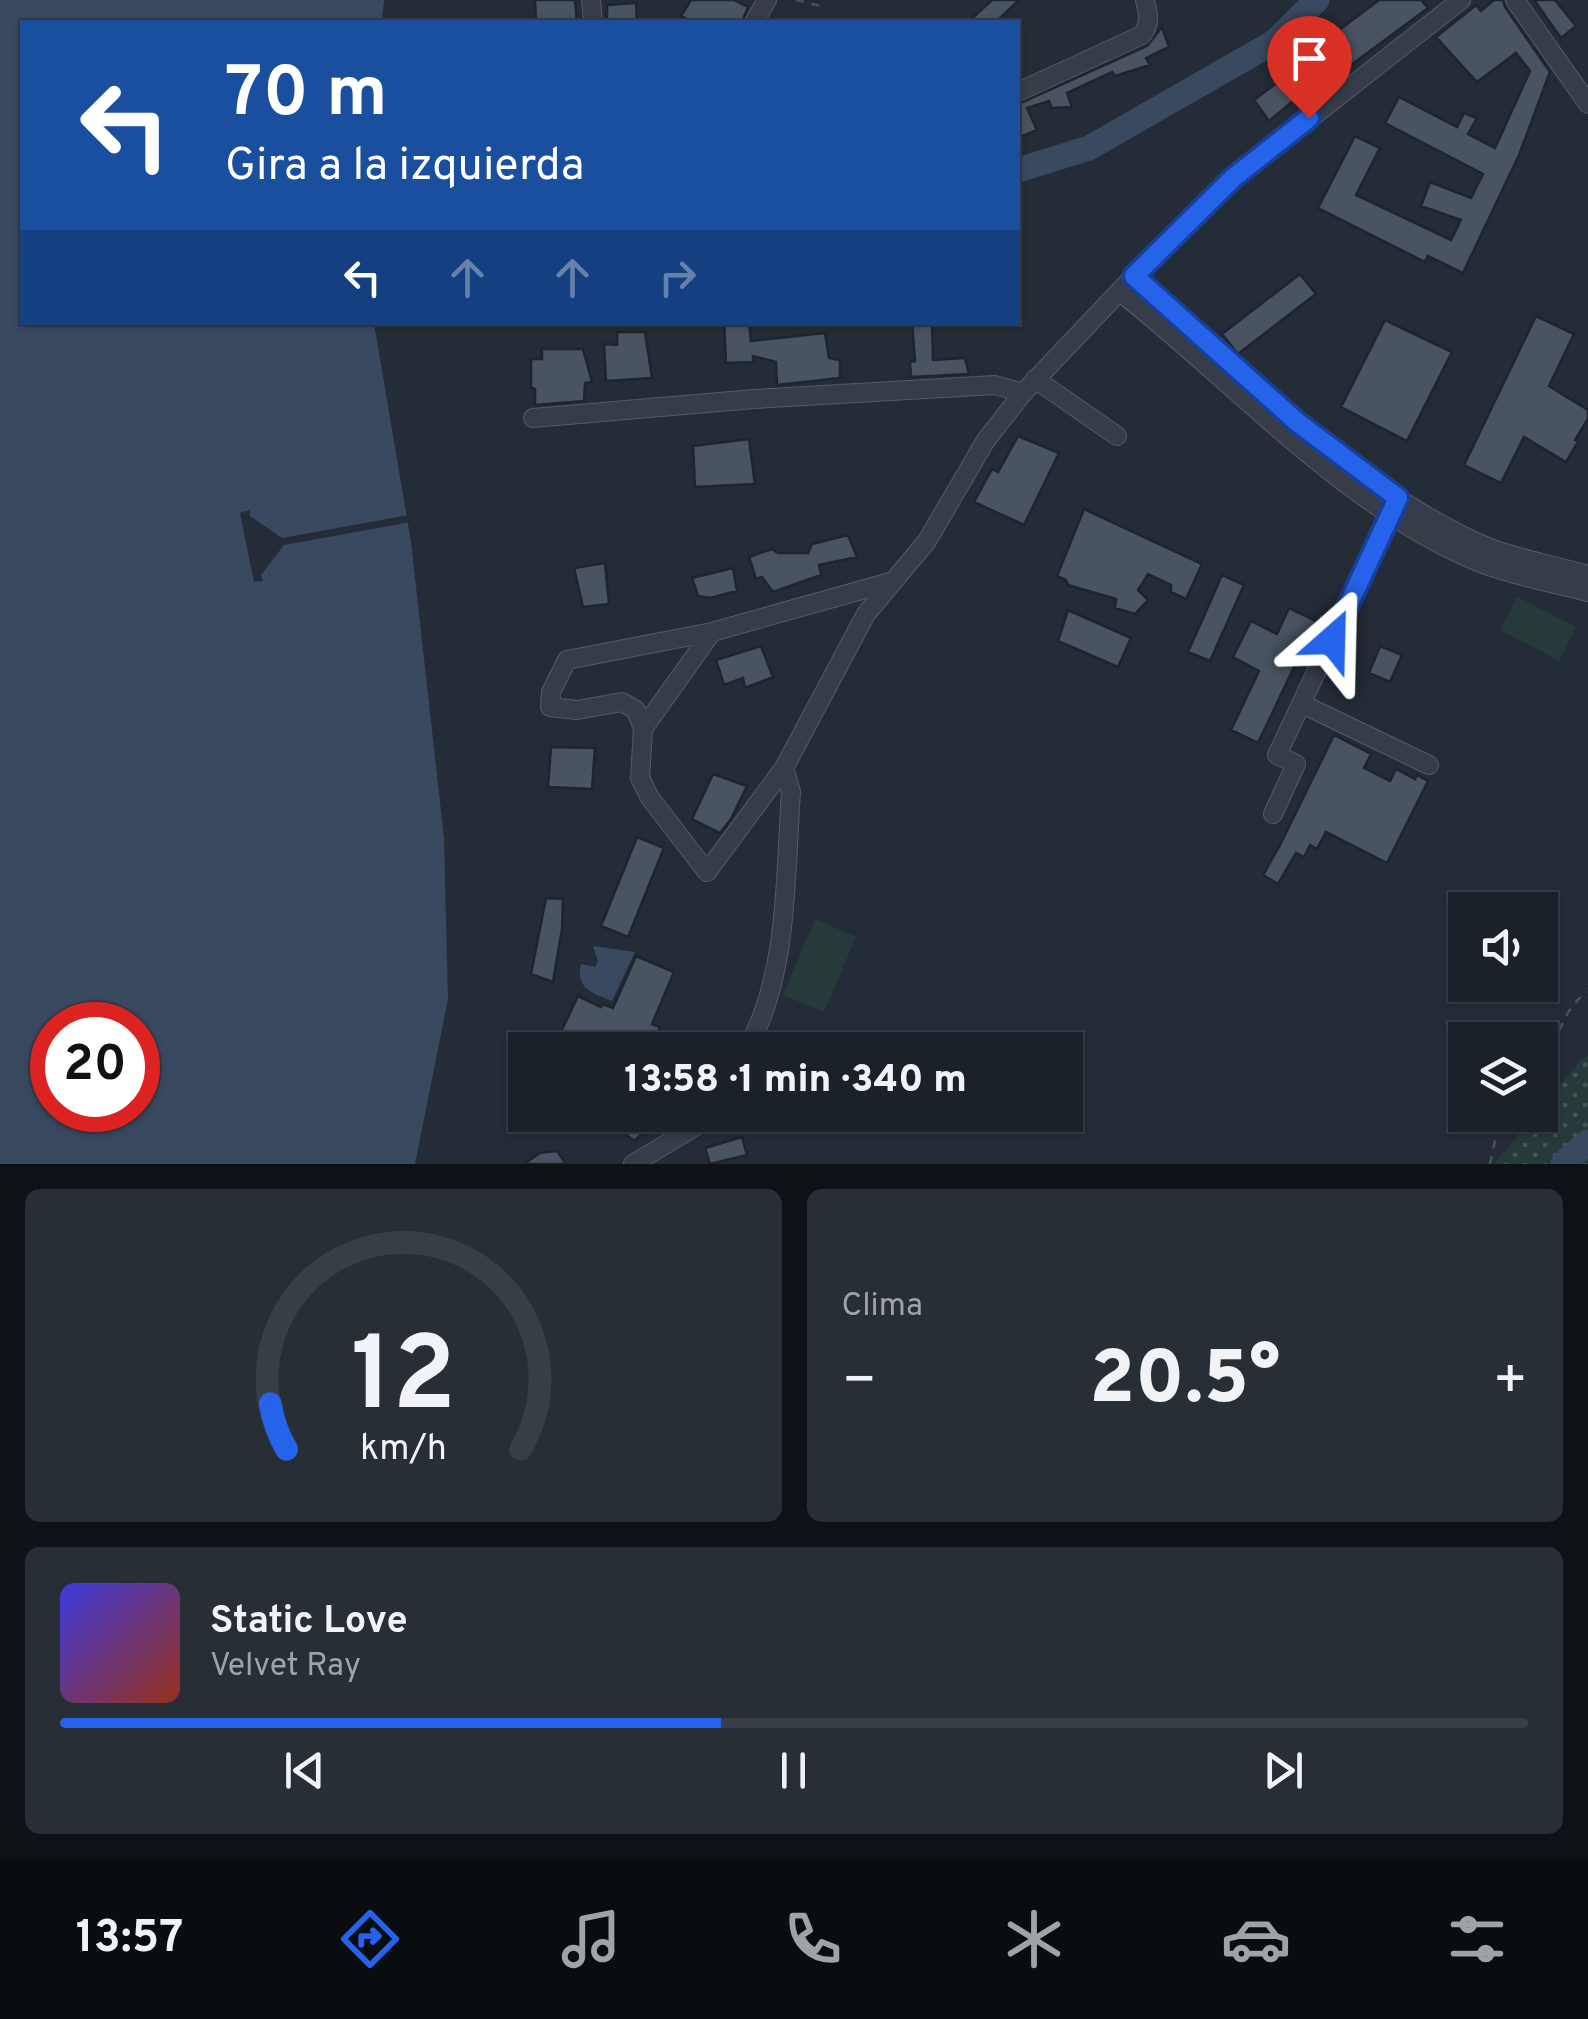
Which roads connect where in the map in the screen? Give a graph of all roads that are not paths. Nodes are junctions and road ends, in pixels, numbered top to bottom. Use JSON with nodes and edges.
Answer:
{"nodes":[{"id":1,"x":1145,"y":0,"type":"edge"},
{"id":2,"x":1461,"y":0,"type":"edge"},
{"id":3,"x":1515,"y":0,"type":"edge"},
{"id":4,"x":1020,"y":91,"type":"edge"},
{"id":5,"x":1588,"y":104,"type":"edge"},
{"id":6,"x":1134,"y":276,"type":"junction"},
{"id":7,"x":1120,"y":292,"type":"junction"},
{"id":8,"x":1178,"y":327,"type":"junction"},
{"id":9,"x":1163,"y":351,"type":"dead end"},
{"id":10,"x":1029,"y":386,"type":"junction"},
{"id":11,"x":533,"y":418,"type":"dead end"},
{"id":12,"x":1117,"y":436,"type":"dead end"},
{"id":13,"x":1395,"y":507,"type":"junction"},
{"id":14,"x":1439,"y":532,"type":"junction"},
{"id":15,"x":1588,"y":575,"type":"edge"},
{"id":16,"x":894,"y":581,"type":"junction"},
{"id":17,"x":1588,"y":592,"type":"edge"},
{"id":18,"x":712,"y":632,"type":"junction"},
{"id":19,"x":1302,"y":704,"type":"junction"},
{"id":20,"x":643,"y":729,"type":"junction"},
{"id":21,"x":1429,"y":765,"type":"dead end"},
{"id":22,"x":784,"y":768,"type":"junction"},
{"id":23,"x":1273,"y":814,"type":"dead end"},
{"id":24,"x":757,"y":1032,"type":"edge"},
{"id":25,"x":686,"y":1132,"type":"edge"},
{"id":26,"x":633,"y":1164,"type":"edge"}],
"edges":[{"from":1,"to":4,"type":"street"},
{"from":2,"to":6,"type":"street"},
{"from":3,"to":5,"type":"street"},
{"from":6,"to":7,"type":"street"},
{"from":6,"to":8,"type":"street"},
{"from":7,"to":8,"type":"street"},
{"from":7,"to":10,"type":"street"},
{"from":8,"to":9,"type":"street"},
{"from":8,"to":13,"type":"street"},
{"from":10,"to":11,"type":"street"},
{"from":10,"to":12,"type":"street"},
{"from":10,"to":16,"type":"street"},
{"from":13,"to":14,"type":"street"},
{"from":13,"to":19,"type":"street"},
{"from":14,"to":15,"type":"street"},
{"from":14,"to":17,"type":"street"},
{"from":16,"to":18,"type":"street"},
{"from":16,"to":22,"type":"street"},
{"from":18,"to":20,"type":"street"},
{"from":18,"to":20,"type":"street"},
{"from":19,"to":21,"type":"street"},
{"from":19,"to":23,"type":"street"},
{"from":20,"to":22,"type":"street"},
{"from":22,"to":24,"type":"street"},
{"from":25,"to":26,"type":"street"}]}
